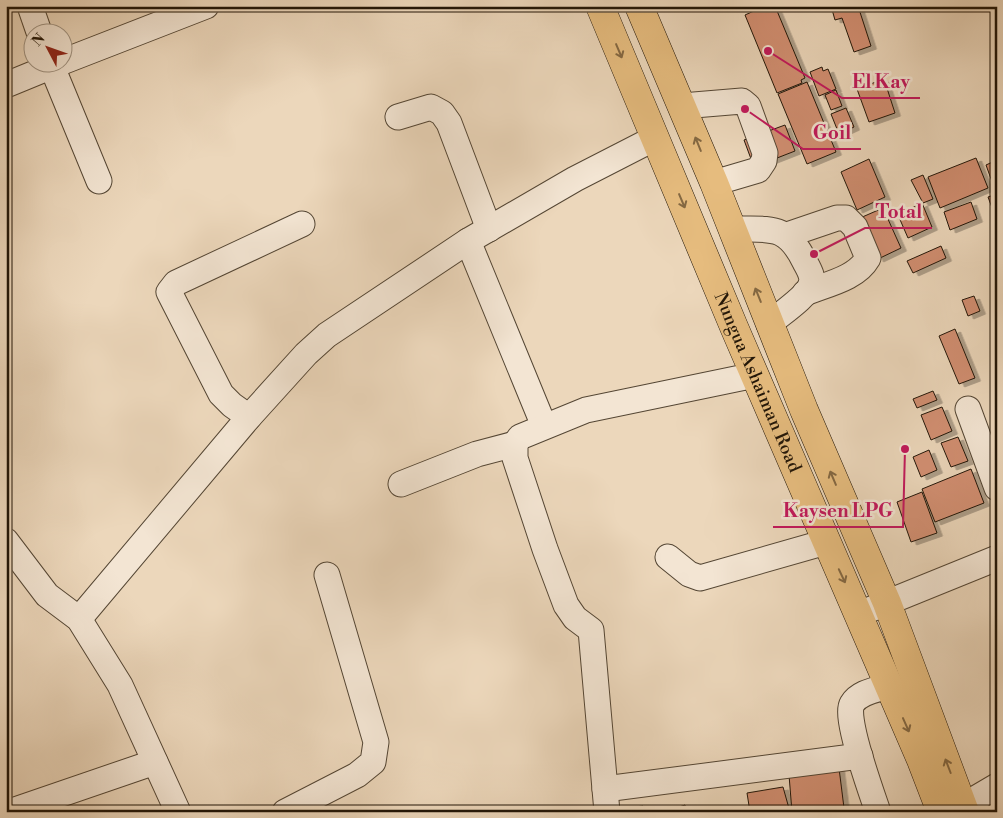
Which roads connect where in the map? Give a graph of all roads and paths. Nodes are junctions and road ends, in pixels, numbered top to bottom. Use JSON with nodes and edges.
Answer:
{"nodes":[{"id":1,"x":30,"y":6,"type":"edge"},
{"id":2,"x":206,"y":6,"type":"edge"},
{"id":3,"x":600,"y":6,"type":"edge"},
{"id":4,"x":640,"y":7,"type":"edge"},
{"id":5,"x":36,"y":22,"type":"edge"},
{"id":6,"x":72,"y":58,"type":"edge"},
{"id":7,"x":38,"y":72,"type":"edge"},
{"id":8,"x":60,"y":72,"type":"edge"},
{"id":9,"x":6,"y":85,"type":"edge"},
{"id":10,"x":682,"y":106,"type":"junction"},
{"id":11,"x":398,"y":117,"type":"dead end"},
{"id":12,"x":655,"y":138,"type":"junction"},
{"id":13,"x":99,"y":181,"type":"dead end"},
{"id":14,"x":714,"y":183,"type":"junction"},
{"id":15,"x":302,"y":224,"type":"dead end"},
{"id":16,"x":489,"y":229,"type":"junction"},
{"id":17,"x":732,"y":229,"type":"junction"},
{"id":18,"x":786,"y":235,"type":"junction"},
{"id":19,"x":468,"y":241,"type":"junction"},
{"id":20,"x":805,"y":293,"type":"junction"},
{"id":21,"x":769,"y":324,"type":"junction"},
{"id":22,"x":755,"y":375,"type":"junction"},
{"id":23,"x":968,"y":409,"type":"dead end"},
{"id":24,"x":249,"y":417,"type":"junction"},
{"id":25,"x":544,"y":426,"type":"junction"},
{"id":26,"x":515,"y":444,"type":"junction"},
{"id":27,"x":401,"y":484,"type":"dead end"},
{"id":28,"x":997,"y":488,"type":"edge"},
{"id":29,"x":6,"y":540,"type":"edge"},
{"id":30,"x":826,"y":542,"type":"junction"},
{"id":31,"x":668,"y":557,"type":"dead end"},
{"id":32,"x":997,"y":558,"type":"edge"},
{"id":33,"x":327,"y":575,"type":"dead end"},
{"id":34,"x":887,"y":603,"type":"junction"},
{"id":35,"x":860,"y":614,"type":"junction"},
{"id":36,"x":79,"y":619,"type":"junction"},
{"id":37,"x":889,"y":686,"type":"junction"},
{"id":38,"x":860,"y":756,"type":"junction"},
{"id":39,"x":154,"y":762,"type":"junction"},
{"id":40,"x":997,"y":786,"type":"edge"},
{"id":41,"x":606,"y":800,"type":"edge"},
{"id":42,"x":956,"y":810,"type":"edge"},
{"id":43,"x":9,"y":812,"type":"edge"},
{"id":44,"x":178,"y":812,"type":"edge"},
{"id":45,"x":285,"y":812,"type":"edge"},
{"id":46,"x":878,"y":812,"type":"edge"}],
"edges":[{"from":1,"to":5,"type":"street"},
{"from":2,"to":6,"type":"street"},
{"from":3,"to":12,"type":"main road","name":"Nungua Ashaiman Road","one_way":true},
{"from":4,"to":10,"type":"main road","name":"Nungua Ashaiman Road"},
{"from":7,"to":9,"type":"street"},
{"from":8,"to":13,"type":"street"},
{"from":14,"to":10,"type":"main road","name":"Nungua Ashaiman Road","one_way":true},
{"from":10,"to":14,"type":"street"},
{"from":11,"to":16,"type":"street"},
{"from":12,"to":16,"type":"street"},
{"from":12,"to":22,"type":"main road","name":"Nungua Ashaiman Road","one_way":true},
{"from":14,"to":17,"type":"main road","name":"Nungua Ashaiman Road"},
{"from":15,"to":24,"type":"street"},
{"from":16,"to":19,"type":"street"},
{"from":17,"to":18,"type":"street"},
{"from":21,"to":17,"type":"main road","name":"Nungua Ashaiman Road","one_way":true},
{"from":18,"to":20,"type":"street"},
{"from":18,"to":20,"type":"street"},
{"from":19,"to":24,"type":"street"},
{"from":19,"to":25,"type":"street"},
{"from":20,"to":21,"type":"street"},
{"from":34,"to":21,"type":"main road","name":"Nungua Ashaiman Road","one_way":true},
{"from":22,"to":25,"type":"street"},
{"from":22,"to":30,"type":"main road","name":"Nungua Ashaiman Road"},
{"from":23,"to":28,"type":"street"},
{"from":24,"to":36,"type":"street"},
{"from":25,"to":26,"type":"street"},
{"from":26,"to":27,"type":"street"},
{"from":26,"to":41,"type":"street"},
{"from":29,"to":36,"type":"street"},
{"from":30,"to":31,"type":"street"},
{"from":30,"to":35,"type":"main road","name":"Nungua Ashaiman Road","one_way":true},
{"from":32,"to":34,"type":"street"},
{"from":33,"to":45,"type":"street"},
{"from":34,"to":35,"type":"street"},
{"from":42,"to":34,"type":"main road","name":"Nungua Ashaiman Road","one_way":true},
{"from":35,"to":37,"type":"main road","name":"Nungua Ashaiman Road"},
{"from":36,"to":39,"type":"street"},
{"from":37,"to":38,"type":"street"},
{"from":37,"to":42,"type":"main road","name":"Nungua Ashaiman Road","one_way":true},
{"from":38,"to":41,"type":"street"},
{"from":38,"to":46,"type":"street"},
{"from":39,"to":43,"type":"street"},
{"from":39,"to":44,"type":"street"},
{"from":40,"to":42,"type":"street"}]}
